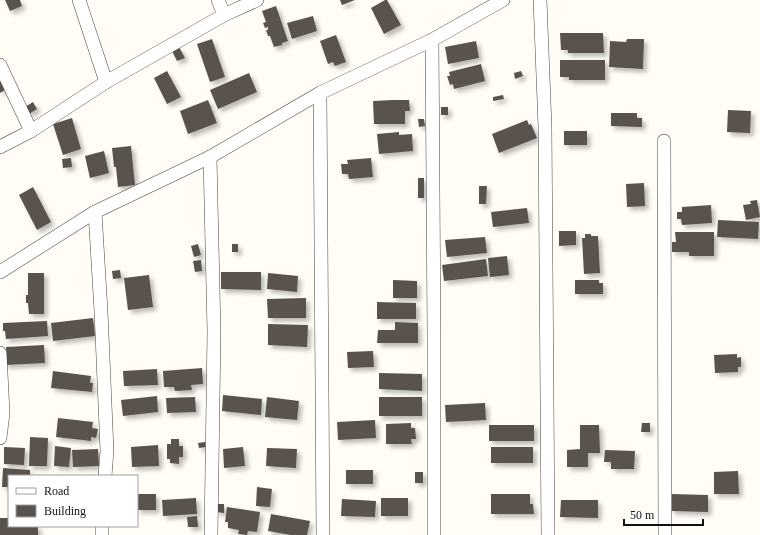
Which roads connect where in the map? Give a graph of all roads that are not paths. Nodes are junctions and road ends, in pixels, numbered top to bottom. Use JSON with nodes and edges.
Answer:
{"nodes":[{"id":1,"x":79,"y":0,"type":"edge"},
{"id":2,"x":218,"y":0,"type":"edge"},
{"id":3,"x":257,"y":0,"type":"edge"},
{"id":4,"x":503,"y":0,"type":"edge"},
{"id":5,"x":540,"y":0,"type":"edge"},
{"id":6,"x":224,"y":15,"type":"junction"},
{"id":7,"x":432,"y":40,"type":"junction"},
{"id":8,"x":0,"y":65,"type":"edge"},
{"id":9,"x":106,"y":82,"type":"junction"},
{"id":10,"x":320,"y":93,"type":"junction"},
{"id":11,"x":30,"y":127,"type":"junction"},
{"id":12,"x":0,"y":137,"type":"edge"},
{"id":13,"x":664,"y":141,"type":"dead end"},
{"id":14,"x":0,"y":147,"type":"edge"},
{"id":15,"x":210,"y":157,"type":"junction"},
{"id":16,"x":95,"y":212,"type":"junction"},
{"id":17,"x":0,"y":272,"type":"edge"},
{"id":18,"x":0,"y":353,"type":"edge"},
{"id":19,"x":0,"y":438,"type":"edge"},
{"id":20,"x":105,"y":475,"type":"edge"},
{"id":21,"x":211,"y":535,"type":"edge"},
{"id":22,"x":323,"y":535,"type":"edge"},
{"id":23,"x":434,"y":535,"type":"edge"},
{"id":24,"x":548,"y":535,"type":"edge"},
{"id":25,"x":665,"y":535,"type":"edge"}],
"edges":[{"from":1,"to":9,"type":"street"},
{"from":2,"to":6,"type":"street"},
{"from":3,"to":6,"type":"street"},
{"from":4,"to":7,"type":"street"},
{"from":5,"to":24,"type":"street"},
{"from":6,"to":9,"type":"street"},
{"from":7,"to":10,"type":"street"},
{"from":7,"to":23,"type":"street"},
{"from":8,"to":11,"type":"street"},
{"from":9,"to":11,"type":"street"},
{"from":10,"to":15,"type":"street"},
{"from":10,"to":22,"type":"street"},
{"from":11,"to":12,"type":"street"},
{"from":11,"to":14,"type":"street"},
{"from":13,"to":25,"type":"street"},
{"from":15,"to":16,"type":"street"},
{"from":15,"to":21,"type":"street"},
{"from":16,"to":17,"type":"street"},
{"from":16,"to":20,"type":"street"},
{"from":18,"to":19,"type":"street"}]}
